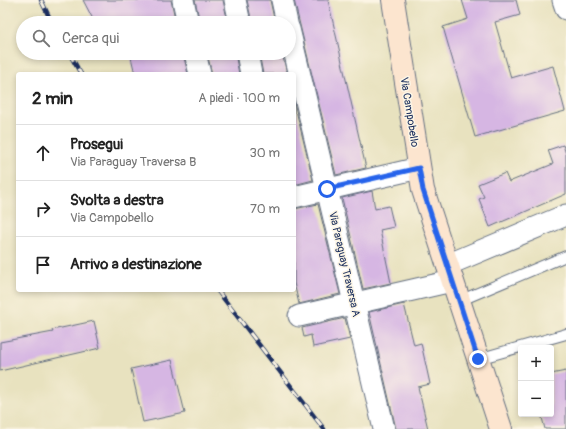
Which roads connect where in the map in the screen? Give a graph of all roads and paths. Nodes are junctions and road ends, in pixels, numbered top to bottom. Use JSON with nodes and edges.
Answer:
{"nodes":[{"id":1,"x":183,"y":0,"type":"edge"},
{"id":2,"x":235,"y":0,"type":"edge"},
{"id":3,"x":282,"y":0,"type":"edge"},
{"id":4,"x":393,"y":0,"type":"edge"},
{"id":5,"x":563,"y":0,"type":"edge"},
{"id":6,"x":566,"y":9,"type":"edge"},
{"id":7,"x":186,"y":16,"type":"edge"},
{"id":8,"x":238,"y":16,"type":"edge"},
{"id":9,"x":286,"y":16,"type":"edge"},
{"id":10,"x":296,"y":59,"type":"edge"},
{"id":11,"x":197,"y":60,"type":"edge"},
{"id":12,"x":249,"y":60,"type":"edge"},
{"id":13,"x":200,"y":72,"type":"edge"},
{"id":14,"x":252,"y":72,"type":"edge"},
{"id":15,"x":419,"y":168,"type":"junction"},
{"id":16,"x":327,"y":189,"type":"junction"},
{"id":17,"x":296,"y":197,"type":"edge"},
{"id":18,"x":566,"y":215,"type":"edge"},
{"id":19,"x":566,"y":256,"type":"edge"},
{"id":20,"x":450,"y":273,"type":"junction"},
{"id":21,"x":459,"y":301,"type":"junction"},
{"id":22,"x":354,"y":303,"type":"junction"},
{"id":23,"x":299,"y":316,"type":"dead end"},
{"id":24,"x":566,"y":334,"type":"edge"},
{"id":25,"x":478,"y":359,"type":"junction"},
{"id":26,"x":384,"y":429,"type":"edge"},
{"id":27,"x":501,"y":429,"type":"edge"}],
"edges":[{"from":1,"to":7,"type":"street"},
{"from":2,"to":8,"type":"street"},
{"from":3,"to":9,"type":"street"},
{"from":4,"to":15,"type":"main road","name":"Via Campobello"},
{"from":5,"to":6,"type":"street"},
{"from":10,"to":16,"type":"street","name":"Via Paraguay Traversa A"},
{"from":11,"to":13,"type":"street"},
{"from":12,"to":14,"type":"street"},
{"from":15,"to":16,"type":"street"},
{"from":15,"to":20,"type":"main road","name":"Via Campobello"},
{"from":16,"to":17,"type":"street"},
{"from":16,"to":22,"type":"street","name":"Via Paraguay Traversa A"},
{"from":18,"to":20,"type":"street"},
{"from":19,"to":21,"type":"lane"},
{"from":20,"to":21,"type":"main road","name":"Via Campobello"},
{"from":20,"to":22,"type":"street"},
{"from":21,"to":25,"type":"main road","name":"Via Campobello"},
{"from":22,"to":23,"type":"street"},
{"from":22,"to":26,"type":"street","name":"Via Paraguay Traversa A"},
{"from":24,"to":25,"type":"lane"},
{"from":25,"to":27,"type":"main road","name":"Via Campobello"}]}
